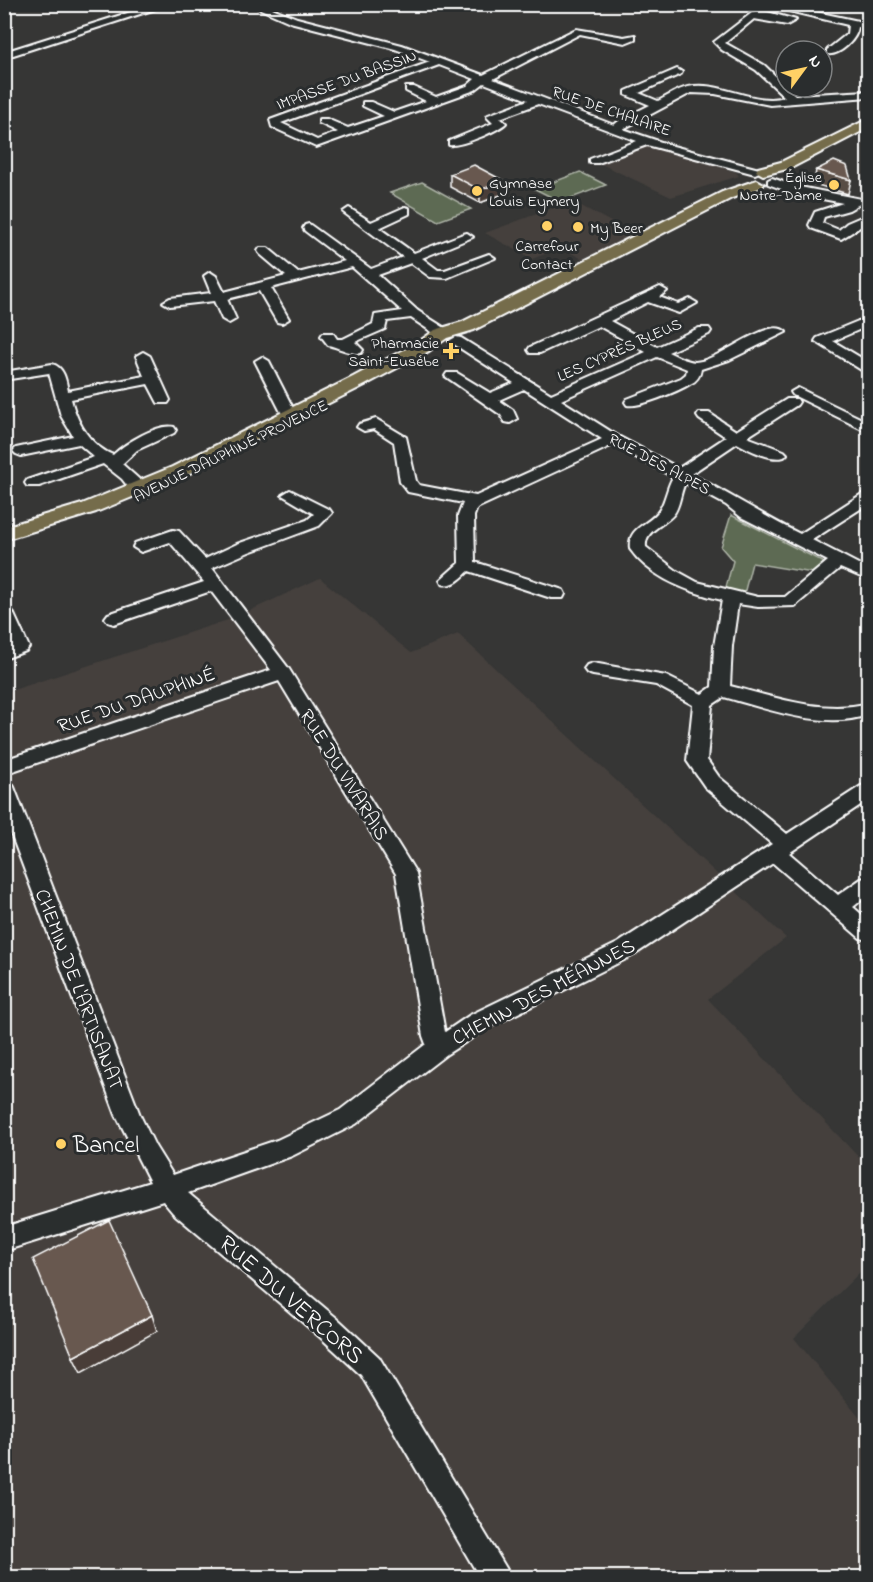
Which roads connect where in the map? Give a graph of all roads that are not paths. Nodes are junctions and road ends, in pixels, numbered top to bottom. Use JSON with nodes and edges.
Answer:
{"nodes":[{"id":1,"x":167,"y":4,"type":"edge"},
{"id":2,"x":253,"y":4,"type":"edge"},
{"id":3,"x":628,"y":4,"type":"edge"},
{"id":4,"x":648,"y":4,"type":"edge"},
{"id":5,"x":766,"y":4,"type":"edge"},
{"id":6,"x":752,"y":16,"type":"dead end"},
{"id":7,"x":853,"y":23,"type":"junction"},
{"id":8,"x":868,"y":26,"type":"edge"},
{"id":9,"x":631,"y":37,"type":"dead end"},
{"id":10,"x":834,"y":50,"type":"edge"},
{"id":11,"x":4,"y":56,"type":"edge"},
{"id":12,"x":439,"y":62,"type":"junction"},
{"id":13,"x":677,"y":72,"type":"dead end"},
{"id":14,"x":483,"y":80,"type":"junction"},
{"id":15,"x":774,"y":80,"type":"edge"},
{"id":16,"x":410,"y":89,"type":"dead end"},
{"id":17,"x":868,"y":94,"type":"edge"},
{"id":18,"x":834,"y":96,"type":"edge"},
{"id":19,"x":789,"y":99,"type":"edge"},
{"id":20,"x":436,"y":101,"type":"junction"},
{"id":21,"x":536,"y":101,"type":"junction"},
{"id":22,"x":367,"y":104,"type":"dead end"},
{"id":23,"x":659,"y":105,"type":"junction"},
{"id":24,"x":393,"y":116,"type":"junction"},
{"id":25,"x":323,"y":121,"type":"dead end"},
{"id":26,"x":868,"y":123,"type":"edge"},
{"id":27,"x":615,"y":130,"type":"junction"},
{"id":28,"x":347,"y":132,"type":"junction"},
{"id":29,"x":649,"y":140,"type":"junction"},
{"id":30,"x":453,"y":142,"type":"dead end"},
{"id":31,"x":594,"y":161,"type":"dead end"},
{"id":32,"x":759,"y":177,"type":"junction"},
{"id":33,"x":863,"y":202,"type":"edge"},
{"id":34,"x":405,"y":211,"type":"dead end"},
{"id":35,"x":349,"y":212,"type":"dead end"},
{"id":36,"x":868,"y":218,"type":"edge"},
{"id":37,"x":370,"y":227,"type":"junction"},
{"id":38,"x":309,"y":228,"type":"dead end"},
{"id":39,"x":467,"y":237,"type":"dead end"},
{"id":40,"x":264,"y":251,"type":"dead end"},
{"id":41,"x":489,"y":258,"type":"dead end"},
{"id":42,"x":412,"y":259,"type":"junction"},
{"id":43,"x":354,"y":263,"type":"junction"},
{"id":44,"x":369,"y":273,"type":"junction"},
{"id":45,"x":210,"y":276,"type":"dead end"},
{"id":46,"x":296,"y":278,"type":"junction"},
{"id":47,"x":262,"y":286,"type":"junction"},
{"id":48,"x":218,"y":296,"type":"junction"},
{"id":49,"x":170,"y":302,"type":"dead end"},
{"id":50,"x":690,"y":303,"type":"dead end"},
{"id":51,"x":413,"y":314,"type":"junction"},
{"id":52,"x":228,"y":319,"type":"dead end"},
{"id":53,"x":282,"y":319,"type":"dead end"},
{"id":54,"x":599,"y":321,"type":"junction"},
{"id":55,"x":868,"y":321,"type":"edge"},
{"id":56,"x":705,"y":332,"type":"dead end"},
{"id":57,"x":779,"y":332,"type":"dead end"},
{"id":58,"x":328,"y":336,"type":"dead end"},
{"id":59,"x":449,"y":337,"type":"junction"},
{"id":60,"x":535,"y":350,"type":"dead end"},
{"id":61,"x":657,"y":352,"type":"junction"},
{"id":62,"x":142,"y":356,"type":"dead end"},
{"id":63,"x":262,"y":361,"type":"dead end"},
{"id":64,"x":694,"y":367,"type":"junction"},
{"id":65,"x":868,"y":368,"type":"edge"},
{"id":66,"x":4,"y":376,"type":"edge"},
{"id":67,"x":452,"y":376,"type":"dead end"},
{"id":68,"x":152,"y":379,"type":"junction"},
{"id":69,"x":524,"y":384,"type":"junction"},
{"id":70,"x":63,"y":396,"type":"junction"},
{"id":71,"x":489,"y":399,"type":"junction"},
{"id":72,"x":163,"y":400,"type":"dead end"},
{"id":73,"x":549,"y":400,"type":"junction"},
{"id":74,"x":632,"y":402,"type":"dead end"},
{"id":75,"x":290,"y":416,"type":"junction"},
{"id":76,"x":704,"y":416,"type":"dead end"},
{"id":77,"x":510,"y":419,"type":"dead end"},
{"id":78,"x":364,"y":427,"type":"dead end"},
{"id":79,"x":868,"y":428,"type":"edge"},
{"id":80,"x":169,"y":430,"type":"dead end"},
{"id":81,"x":736,"y":436,"type":"junction"},
{"id":82,"x":82,"y":439,"type":"junction"},
{"id":83,"x":613,"y":439,"type":"junction"},
{"id":84,"x":17,"y":450,"type":"dead end"},
{"id":85,"x":779,"y":454,"type":"dead end"},
{"id":86,"x":110,"y":461,"type":"junction"},
{"id":87,"x":681,"y":476,"type":"junction"},
{"id":88,"x":33,"y":483,"type":"dead end"},
{"id":89,"x":141,"y":491,"type":"junction"},
{"id":90,"x":290,"y":495,"type":"dead end"},
{"id":91,"x":868,"y":497,"type":"edge"},
{"id":92,"x":477,"y":501,"type":"junction"},
{"id":93,"x":4,"y":534,"type":"edge"},
{"id":94,"x":4,"y":539,"type":"edge"},
{"id":95,"x":800,"y":541,"type":"junction"},
{"id":96,"x":141,"y":547,"type":"dead end"},
{"id":97,"x":838,"y":561,"type":"junction"},
{"id":98,"x":467,"y":565,"type":"junction"},
{"id":99,"x":201,"y":567,"type":"junction"},
{"id":100,"x":868,"y":575,"type":"edge"},
{"id":101,"x":448,"y":580,"type":"dead end"},
{"id":102,"x":215,"y":584,"type":"junction"},
{"id":103,"x":557,"y":594,"type":"dead end"},
{"id":104,"x":731,"y":597,"type":"junction"},
{"id":105,"x":4,"y":612,"type":"edge"},
{"id":106,"x":114,"y":618,"type":"dead end"},
{"id":107,"x":4,"y":652,"type":"edge"},
{"id":108,"x":593,"y":669,"type":"dead end"},
{"id":109,"x":283,"y":673,"type":"junction"},
{"id":110,"x":721,"y":690,"type":"junction"},
{"id":111,"x":703,"y":702,"type":"junction"},
{"id":112,"x":868,"y":710,"type":"edge"},
{"id":113,"x":4,"y":767,"type":"edge"},
{"id":114,"x":4,"y":787,"type":"edge"},
{"id":115,"x":868,"y":790,"type":"edge"},
{"id":116,"x":780,"y":848,"type":"junction"},
{"id":117,"x":868,"y":885,"type":"edge"},
{"id":118,"x":838,"y":906,"type":"junction"},
{"id":119,"x":868,"y":932,"type":"edge"},
{"id":120,"x":439,"y":1047,"type":"junction"},
{"id":121,"x":165,"y":1188,"type":"junction"},
{"id":122,"x":4,"y":1239,"type":"edge"},
{"id":123,"x":497,"y":1578,"type":"edge"}],
"edges":[{"from":1,"to":11,"type":"street"},
{"from":2,"to":12,"type":"street","name":"RUE DE CHALAIRE"},
{"from":3,"to":4,"type":"street"},
{"from":5,"to":7,"type":"street"},
{"from":6,"to":15,"type":"street"},
{"from":7,"to":8,"type":"street"},
{"from":7,"to":10,"type":"street"},
{"from":9,"to":14,"type":"street"},
{"from":12,"to":14,"type":"street","name":"RUE DE CHALAIRE"},
{"from":12,"to":28,"type":"street","name":"IMPASSE DU BASSIN"},
{"from":13,"to":23,"type":"street"},
{"from":14,"to":20,"type":"street"},
{"from":14,"to":21,"type":"street","name":"RUE DE CHALAIRE"},
{"from":16,"to":20,"type":"street"},
{"from":17,"to":18,"type":"street"},
{"from":19,"to":23,"type":"street"},
{"from":20,"to":24,"type":"street"},
{"from":21,"to":27,"type":"street","name":"RUE DE CHALAIRE"},
{"from":21,"to":30,"type":"street"},
{"from":22,"to":24,"type":"street"},
{"from":23,"to":27,"type":"street"},
{"from":24,"to":28,"type":"street"},
{"from":25,"to":28,"type":"street"},
{"from":26,"to":32,"type":"main road"},
{"from":27,"to":29,"type":"street","name":"RUE DE CHALAIRE"},
{"from":29,"to":31,"type":"street"},
{"from":29,"to":32,"type":"street","name":"RUE DE CHALAIRE"},
{"from":32,"to":33,"type":"street","name":"RUE DE CHALAIRE"},
{"from":32,"to":59,"type":"main road","name":"AVENUE DAUPHINÉ PROVENCE"},
{"from":33,"to":36,"type":"street"},
{"from":34,"to":37,"type":"street"},
{"from":35,"to":37,"type":"street"},
{"from":37,"to":42,"type":"street"},
{"from":38,"to":43,"type":"street","name":"RUE DES ALPES"},
{"from":39,"to":42,"type":"street"},
{"from":40,"to":46,"type":"street"},
{"from":41,"to":42,"type":"street"},
{"from":42,"to":44,"type":"street"},
{"from":43,"to":44,"type":"street","name":"RUE DES ALPES"},
{"from":43,"to":46,"type":"street"},
{"from":44,"to":51,"type":"street","name":"RUE DES ALPES"},
{"from":45,"to":48,"type":"street"},
{"from":46,"to":47,"type":"street"},
{"from":47,"to":48,"type":"street"},
{"from":47,"to":53,"type":"street"},
{"from":48,"to":49,"type":"street"},
{"from":48,"to":52,"type":"street"},
{"from":50,"to":54,"type":"street"},
{"from":51,"to":58,"type":"street"},
{"from":51,"to":59,"type":"street","name":"RUE DES ALPES"},
{"from":54,"to":60,"type":"street"},
{"from":54,"to":61,"type":"street"},
{"from":55,"to":65,"type":"street"},
{"from":56,"to":61,"type":"street","name":"LES CYPRÈS BLEUS"},
{"from":57,"to":64,"type":"street"},
{"from":59,"to":69,"type":"street","name":"RUE DES ALPES"},
{"from":59,"to":75,"type":"main road","name":"AVENUE DAUPHINÉ PROVENCE"},
{"from":59,"to":89,"type":"main road","name":"AVENUE DAUPHINÉ PROVENCE"},
{"from":61,"to":64,"type":"street"},
{"from":61,"to":73,"type":"street","name":"LES CYPRÈS BLEUS"},
{"from":62,"to":68,"type":"street"},
{"from":63,"to":75,"type":"street"},
{"from":64,"to":74,"type":"street"},
{"from":66,"to":70,"type":"street"},
{"from":67,"to":71,"type":"street"},
{"from":68,"to":70,"type":"street"},
{"from":68,"to":72,"type":"street"},
{"from":69,"to":71,"type":"street"},
{"from":69,"to":73,"type":"street","name":"RUE DES ALPES"},
{"from":70,"to":82,"type":"street"},
{"from":71,"to":77,"type":"street"},
{"from":73,"to":83,"type":"street","name":"RUE DES ALPES"},
{"from":75,"to":89,"type":"main road","name":"AVENUE DAUPHINÉ PROVENCE"},
{"from":76,"to":81,"type":"street"},
{"from":78,"to":92,"type":"street"},
{"from":79,"to":81,"type":"street"},
{"from":80,"to":86,"type":"street"},
{"from":81,"to":85,"type":"street"},
{"from":81,"to":87,"type":"street"},
{"from":82,"to":84,"type":"street"},
{"from":82,"to":86,"type":"street"},
{"from":83,"to":87,"type":"street","name":"RUE DES ALPES"},
{"from":83,"to":92,"type":"street"},
{"from":86,"to":88,"type":"street"},
{"from":86,"to":89,"type":"street"},
{"from":87,"to":95,"type":"street","name":"RUE DES ALPES"},
{"from":87,"to":104,"type":"street"},
{"from":89,"to":93,"type":"main road","name":"AVENUE DAUPHINÉ PROVENCE"},
{"from":89,"to":94,"type":"main road","name":"AVENUE DAUPHINÉ PROVENCE"},
{"from":90,"to":99,"type":"street"},
{"from":91,"to":95,"type":"street"},
{"from":92,"to":98,"type":"street"},
{"from":95,"to":97,"type":"street","name":"RUE DES ALPES"},
{"from":96,"to":99,"type":"street","name":"RUE DU VIVARAIS"},
{"from":97,"to":100,"type":"street","name":"RUE DES ALPES"},
{"from":97,"to":104,"type":"street"},
{"from":98,"to":101,"type":"street"},
{"from":98,"to":103,"type":"street"},
{"from":99,"to":102,"type":"street","name":"RUE DU VIVARAIS"},
{"from":102,"to":106,"type":"street"},
{"from":102,"to":109,"type":"street","name":"RUE DU VIVARAIS"},
{"from":104,"to":110,"type":"street"},
{"from":105,"to":107,"type":"street"},
{"from":108,"to":111,"type":"street"},
{"from":109,"to":113,"type":"street","name":"RUE DU DAUPHINÉ"},
{"from":109,"to":120,"type":"street","name":"RUE DU VIVARAIS"},
{"from":110,"to":111,"type":"street"},
{"from":110,"to":112,"type":"street"},
{"from":111,"to":116,"type":"street"},
{"from":114,"to":121,"type":"street","name":"CHEMIN DE L'ARTISANAT"},
{"from":115,"to":116,"type":"street","name":"CHEMIN DES MÉANNES"},
{"from":116,"to":118,"type":"street"},
{"from":116,"to":120,"type":"street","name":"CHEMIN DES MÉANNES"},
{"from":117,"to":118,"type":"street"},
{"from":118,"to":119,"type":"street"},
{"from":120,"to":121,"type":"street","name":"CHEMIN DES MÉANNES"},
{"from":121,"to":122,"type":"street","name":"CHEMIN DES MÉANNES"},
{"from":121,"to":123,"type":"street","name":"RUE DU VERCORS"}]}
